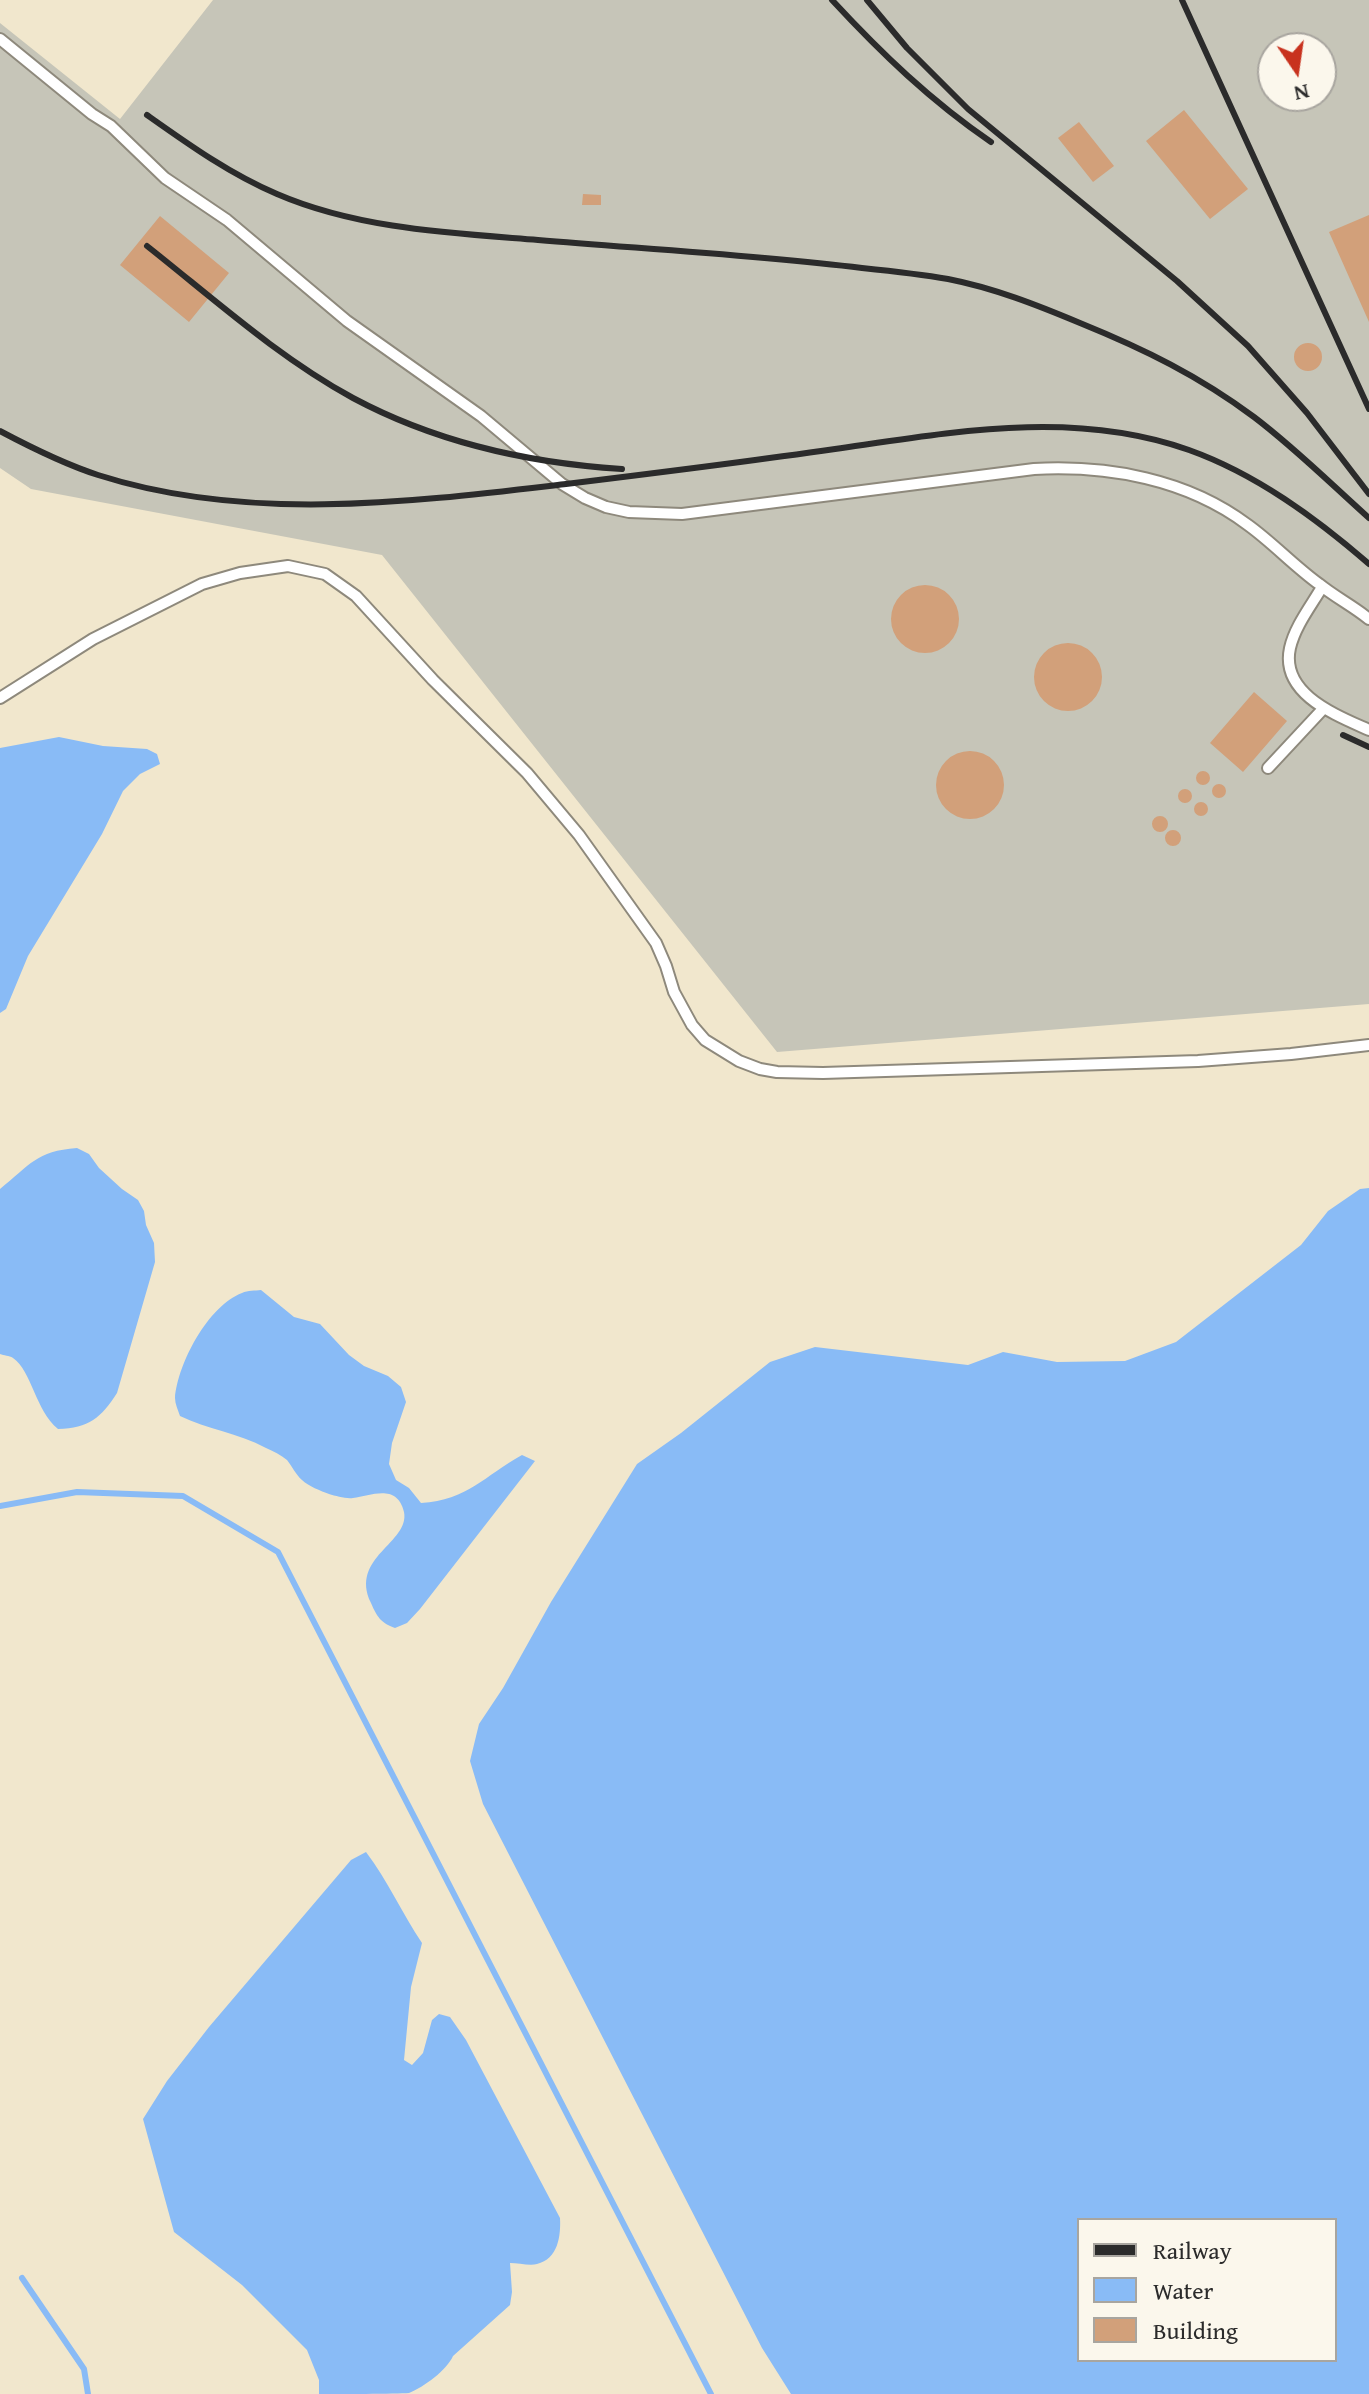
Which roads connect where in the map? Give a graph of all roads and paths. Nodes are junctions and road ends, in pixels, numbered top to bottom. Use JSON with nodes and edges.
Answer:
{"nodes":[{"id":1,"x":0,"y":39,"type":"edge"},
{"id":2,"x":1322,"y":587,"type":"junction"},
{"id":3,"x":1369,"y":619,"type":"edge"},
{"id":4,"x":0,"y":698,"type":"edge"},
{"id":5,"x":1323,"y":709,"type":"junction"},
{"id":6,"x":1369,"y":730,"type":"edge"},
{"id":7,"x":1268,"y":768,"type":"dead end"},
{"id":8,"x":1369,"y":1045,"type":"edge"}],
"edges":[{"from":1,"to":2,"type":"lane"},
{"from":2,"to":3,"type":"lane"},
{"from":2,"to":5,"type":"lane"},
{"from":4,"to":8,"type":"lane"},
{"from":5,"to":6,"type":"lane"},
{"from":5,"to":7,"type":"lane"}]}
